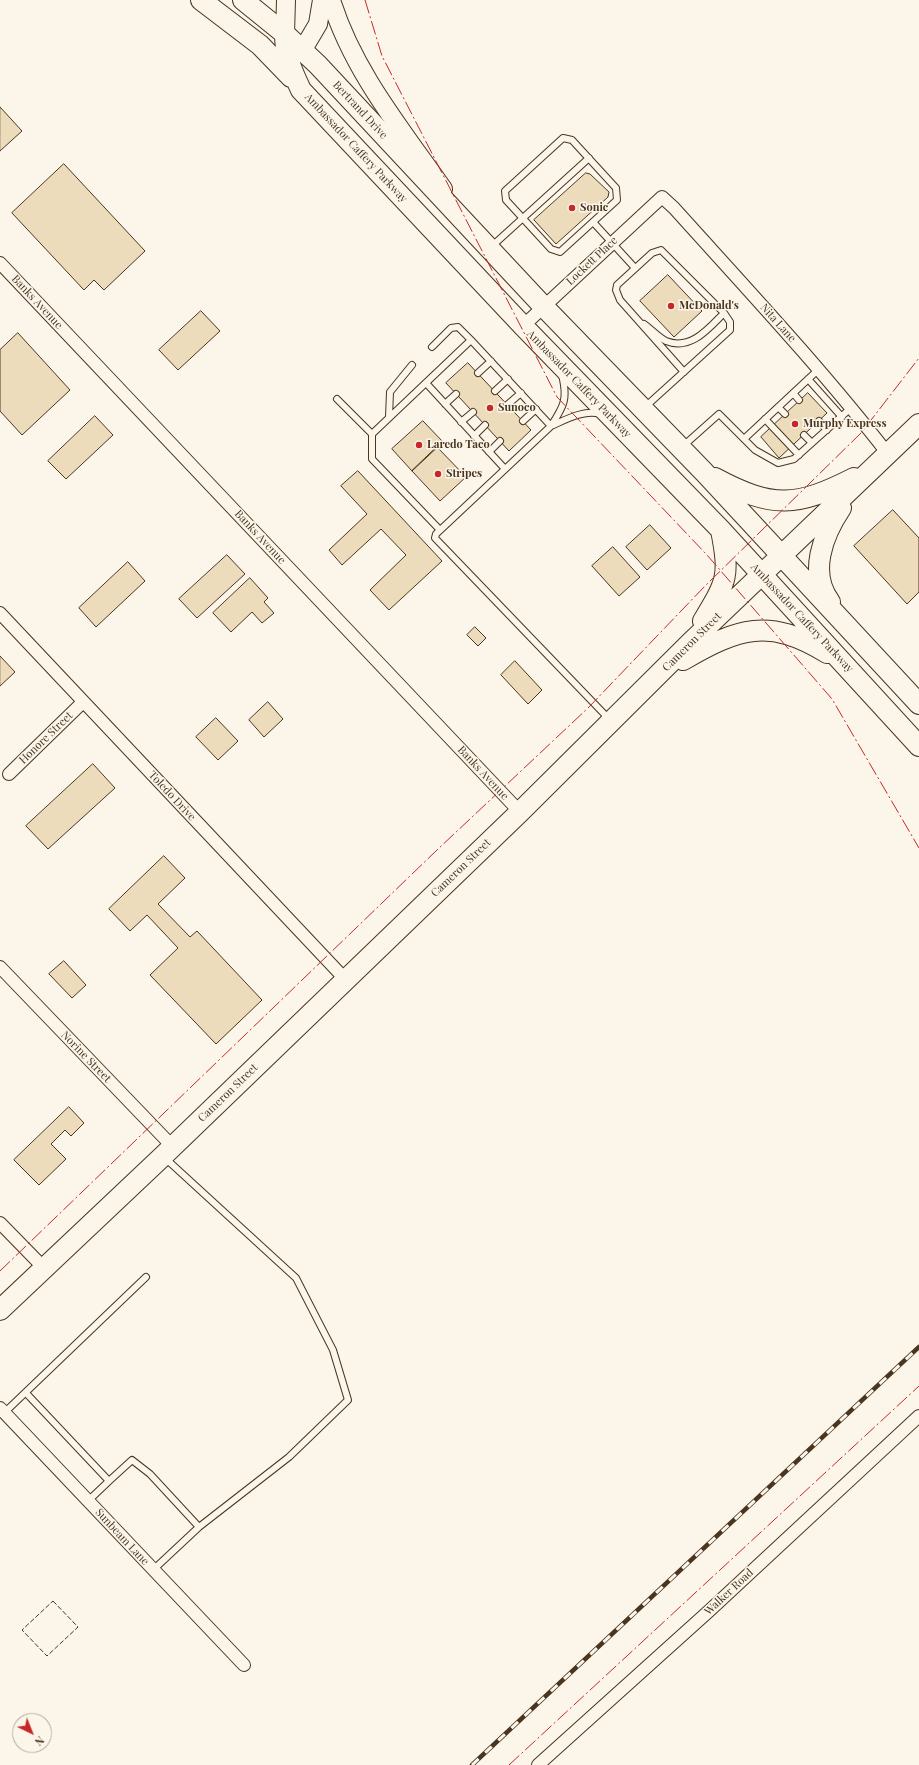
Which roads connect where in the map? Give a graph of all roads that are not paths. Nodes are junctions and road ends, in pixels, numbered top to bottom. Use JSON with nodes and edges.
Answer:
{"nodes":[{"id":1,"x":201,"y":0,"type":"edge"},
{"id":2,"x":243,"y":0,"type":"edge"},
{"id":3,"x":286,"y":0,"type":"edge"},
{"id":4,"x":322,"y":0,"type":"edge"},
{"id":5,"x":331,"y":0,"type":"edge"},
{"id":6,"x":285,"y":34,"type":"junction"},
{"id":7,"x":290,"y":58,"type":"junction"},
{"id":8,"x":589,"y":158,"type":"junction"},
{"id":9,"x":662,"y":197,"type":"joint"},
{"id":10,"x":523,"y":219,"type":"junction"},
{"id":11,"x":593,"y":222,"type":"junction"},
{"id":12,"x":470,"y":227,"type":"junction"},
{"id":13,"x":612,"y":243,"type":"junction"},
{"id":14,"x":490,"y":249,"type":"junction"},
{"id":15,"x":0,"y":263,"type":"edge"},
{"id":16,"x":635,"y":268,"type":"junction"},
{"id":17,"x":544,"y":307,"type":"junction"},
{"id":18,"x":724,"y":313,"type":"junction"},
{"id":19,"x":636,"y":319,"type":"junction"},
{"id":20,"x":523,"y":326,"type":"junction"},
{"id":21,"x":471,"y":340,"type":"junction"},
{"id":22,"x":432,"y":346,"type":"dead end"},
{"id":23,"x":491,"y":361,"type":"junction"},
{"id":24,"x":560,"y":364,"type":"junction"},
{"id":25,"x":412,"y":365,"type":"dead end"},
{"id":26,"x":819,"y":369,"type":"junction"},
{"id":27,"x":684,"y":372,"type":"junction"},
{"id":28,"x":478,"y":373,"type":"dead end"},
{"id":29,"x":808,"y":379,"type":"junction"},
{"id":30,"x":508,"y":380,"type":"junction"},
{"id":31,"x":426,"y":383,"type":"junction"},
{"id":32,"x":495,"y":391,"type":"dead end"},
{"id":33,"x":520,"y":393,"type":"junction"},
{"id":34,"x":793,"y":393,"type":"junction"},
{"id":35,"x":456,"y":394,"type":"dead end"},
{"id":36,"x":337,"y":399,"type":"dead end"},
{"id":37,"x":800,"y":400,"type":"dead end"},
{"id":38,"x":445,"y":404,"type":"junction"},
{"id":39,"x":507,"y":405,"type":"dead end"},
{"id":40,"x":778,"y":407,"type":"junction"},
{"id":41,"x":852,"y":407,"type":"junction"},
{"id":42,"x":536,"y":409,"type":"junction"},
{"id":43,"x":643,"y":409,"type":"junction"},
{"id":44,"x":473,"y":412,"type":"dead end"},
{"id":45,"x":785,"y":414,"type":"dead end"},
{"id":46,"x":842,"y":417,"type":"junction"},
{"id":47,"x":389,"y":418,"type":"junction"},
{"id":48,"x":612,"y":418,"type":"junction"},
{"id":49,"x":765,"y":419,"type":"junction"},
{"id":50,"x":523,"y":421,"type":"dead end"},
{"id":51,"x":819,"y":421,"type":"dead end"},
{"id":52,"x":462,"y":422,"type":"junction"},
{"id":53,"x":919,"y":424,"type":"edge"},
{"id":54,"x":485,"y":425,"type":"dead end"},
{"id":55,"x":551,"y":426,"type":"junction"},
{"id":56,"x":827,"y":430,"type":"junction"},
{"id":57,"x":372,"y":434,"type":"junction"},
{"id":58,"x":804,"y":435,"type":"dead end"},
{"id":59,"x":474,"y":436,"type":"junction"},
{"id":60,"x":744,"y":439,"type":"junction"},
{"id":61,"x":500,"y":441,"type":"dead end"},
{"id":62,"x":812,"y":443,"type":"junction"},
{"id":63,"x":680,"y":449,"type":"junction"},
{"id":64,"x":489,"y":452,"type":"junction"},
{"id":65,"x":888,"y":454,"type":"junction"},
{"id":66,"x":799,"y":455,"type":"junction"},
{"id":67,"x":505,"y":469,"type":"junction"},
{"id":68,"x":872,"y":469,"type":"junction"},
{"id":69,"x":704,"y":472,"type":"junction"},
{"id":70,"x":857,"y":483,"type":"junction"},
{"id":71,"x":440,"y":530,"type":"junction"},
{"id":72,"x":721,"y":530,"type":"junction"},
{"id":73,"x":781,"y":556,"type":"junction"},
{"id":74,"x":762,"y":574,"type":"junction"},
{"id":75,"x":0,"y":613,"type":"edge"},
{"id":76,"x":856,"y":638,"type":"junction"},
{"id":77,"x":691,"y":642,"type":"junction"},
{"id":78,"x":847,"y":666,"type":"junction"},
{"id":79,"x":662,"y":672,"type":"junction"},
{"id":80,"x":83,"y":702,"type":"junction"},
{"id":81,"x":919,"y":704,"type":"edge"},
{"id":82,"x":611,"y":722,"type":"junction"},
{"id":83,"x":919,"y":746,"type":"edge"},
{"id":84,"x":9,"y":774,"type":"dead end"},
{"id":85,"x":520,"y":812,"type":"junction"},
{"id":86,"x":0,"y":968,"type":"edge"},
{"id":87,"x":345,"y":979,"type":"junction"},
{"id":88,"x":168,"y":1151,"type":"junction"},
{"id":89,"x":0,"y":1223,"type":"edge"},
{"id":90,"x":45,"y":1269,"type":"junction"},
{"id":91,"x":146,"y":1277,"type":"dead end"},
{"id":92,"x":0,"y":1310,"type":"edge"},
{"id":93,"x":26,"y":1393,"type":"junction"},
{"id":94,"x":2,"y":1411,"type":"edge"},
{"id":95,"x":919,"y":1416,"type":"edge"},
{"id":96,"x":109,"y":1481,"type":"junction"},
{"id":97,"x":88,"y":1501,"type":"junction"},
{"id":98,"x":199,"y":1527,"type":"junction"},
{"id":99,"x":153,"y":1570,"type":"junction"},
{"id":100,"x":244,"y":1665,"type":"dead end"},
{"id":101,"x":538,"y":1765,"type":"edge"}],
"edges":[{"from":1,"to":7,"type":"main road","name":"Bertrand Drive"},
{"from":2,"to":6,"type":"main road","name":"Bertrand Drive"},
{"from":3,"to":6,"type":"main road"},
{"from":4,"to":7,"type":"main road"},
{"from":5,"to":12,"type":"main road"},
{"from":6,"to":7,"type":"main road","name":"Bertrand Drive"},
{"from":7,"to":12,"type":"main road","name":"Bertrand Drive"},
{"from":7,"to":20,"type":"main road","name":"Ambassador Caffery Parkway"},
{"from":8,"to":10,"type":"lane"},
{"from":8,"to":10,"type":"lane"},
{"from":8,"to":11,"type":"lane"},
{"from":9,"to":13,"type":"street","name":"Lockett Place"},
{"from":9,"to":26,"type":"street","name":"Nita Lane"},
{"from":10,"to":11,"type":"lane"},
{"from":10,"to":14,"type":"lane"},
{"from":11,"to":13,"type":"lane"},
{"from":12,"to":14,"type":"main road"},
{"from":13,"to":16,"type":"lane"},
{"from":13,"to":17,"type":"street","name":"Lockett Place"},
{"from":14,"to":17,"type":"main road"},
{"from":15,"to":85,"type":"street","name":"Banks Avenue"},
{"from":16,"to":18,"type":"lane"},
{"from":16,"to":19,"type":"lane"},
{"from":17,"to":20,"type":"street","name":"Lockett Place"},
{"from":17,"to":43,"type":"main road"},
{"from":18,"to":19,"type":"lane"},
{"from":18,"to":27,"type":"lane"},
{"from":19,"to":27,"type":"lane"},
{"from":20,"to":24,"type":"main road","name":"Ambassador Caffery Parkway"},
{"from":21,"to":22,"type":"lane"},
{"from":21,"to":23,"type":"lane"},
{"from":21,"to":31,"type":"lane"},
{"from":23,"to":28,"type":"lane"},
{"from":23,"to":30,"type":"lane"},
{"from":24,"to":48,"type":"main road","name":"Ambassador Caffery Parkway"},
{"from":24,"to":55,"type":"lane"},
{"from":25,"to":47,"type":"lane"},
{"from":26,"to":29,"type":"lane"},
{"from":26,"to":41,"type":"street","name":"Nita Lane"},
{"from":27,"to":43,"type":"lane"},
{"from":29,"to":34,"type":"lane"},
{"from":29,"to":46,"type":"lane"},
{"from":30,"to":32,"type":"lane"},
{"from":30,"to":33,"type":"lane"},
{"from":31,"to":38,"type":"lane"},
{"from":31,"to":47,"type":"lane"},
{"from":33,"to":39,"type":"lane"},
{"from":33,"to":42,"type":"lane"},
{"from":34,"to":37,"type":"lane"},
{"from":34,"to":40,"type":"lane"},
{"from":35,"to":38,"type":"lane"},
{"from":36,"to":57,"type":"lane"},
{"from":38,"to":52,"type":"lane"},
{"from":40,"to":45,"type":"lane"},
{"from":40,"to":49,"type":"lane"},
{"from":41,"to":46,"type":"lane"},
{"from":41,"to":65,"type":"street","name":"Nita Lane"},
{"from":42,"to":50,"type":"lane"},
{"from":42,"to":55,"type":"lane"},
{"from":43,"to":63,"type":"main road"},
{"from":44,"to":52,"type":"lane"},
{"from":46,"to":56,"type":"lane"},
{"from":47,"to":57,"type":"lane"},
{"from":48,"to":55,"type":"lane"},
{"from":48,"to":72,"type":"main road","name":"Ambassador Caffery Parkway"},
{"from":49,"to":60,"type":"lane"},
{"from":49,"to":66,"type":"lane"},
{"from":51,"to":56,"type":"lane"},
{"from":52,"to":59,"type":"lane"},
{"from":53,"to":65,"type":"main road","name":"Cameron Street"},
{"from":54,"to":59,"type":"lane"},
{"from":55,"to":67,"type":"lane"},
{"from":56,"to":62,"type":"lane"},
{"from":57,"to":71,"type":"lane"},
{"from":58,"to":62,"type":"lane"},
{"from":59,"to":64,"type":"lane"},
{"from":60,"to":63,"type":"lane"},
{"from":60,"to":66,"type":"lane"},
{"from":61,"to":64,"type":"lane"},
{"from":62,"to":66,"type":"lane"},
{"from":63,"to":69,"type":"main road"},
{"from":64,"to":67,"type":"lane"},
{"from":65,"to":68,"type":"main road","name":"Cameron Street"},
{"from":67,"to":71,"type":"lane"},
{"from":68,"to":69,"type":"main road"},
{"from":68,"to":70,"type":"main road","name":"Cameron Street"},
{"from":69,"to":73,"type":"main road"},
{"from":70,"to":73,"type":"main road","name":"Cameron Street"},
{"from":70,"to":76,"type":"main road"},
{"from":71,"to":82,"type":"lane"},
{"from":72,"to":74,"type":"main road","name":"Ambassador Caffery Parkway"},
{"from":72,"to":77,"type":"main road"},
{"from":73,"to":74,"type":"main road","name":"Cameron Street"},
{"from":73,"to":76,"type":"main road"},
{"from":74,"to":77,"type":"main road","name":"Cameron Street"},
{"from":74,"to":78,"type":"main road","name":"Ambassador Caffery Parkway"},
{"from":75,"to":80,"type":"street","name":"Toledo Drive"},
{"from":76,"to":81,"type":"main road"},
{"from":77,"to":79,"type":"main road","name":"Cameron Street"},
{"from":78,"to":79,"type":"main road"},
{"from":78,"to":83,"type":"main road","name":"Ambassador Caffery Parkway"},
{"from":79,"to":82,"type":"main road","name":"Cameron Street"},
{"from":80,"to":84,"type":"street","name":"Honore Street"},
{"from":80,"to":87,"type":"street","name":"Toledo Drive"},
{"from":82,"to":85,"type":"main road","name":"Cameron Street"},
{"from":85,"to":87,"type":"main road","name":"Cameron Street"},
{"from":86,"to":88,"type":"street","name":"Norine Street"},
{"from":87,"to":88,"type":"main road","name":"Cameron Street"},
{"from":88,"to":90,"type":"main road","name":"Cameron Street"},
{"from":88,"to":98,"type":"lane"},
{"from":89,"to":90,"type":"street"},
{"from":90,"to":92,"type":"main road","name":"Cameron Street"},
{"from":91,"to":93,"type":"lane"},
{"from":93,"to":94,"type":"lane"},
{"from":93,"to":96,"type":"lane"},
{"from":94,"to":97,"type":"street","name":"Sunbeam Lane"},
{"from":95,"to":101,"type":"street","name":"Walker Road"},
{"from":96,"to":97,"type":"lane"},
{"from":96,"to":98,"type":"lane"},
{"from":97,"to":99,"type":"street","name":"Sunbeam Lane"},
{"from":98,"to":99,"type":"lane"},
{"from":99,"to":100,"type":"street","name":"Sunbeam Lane"}]}
